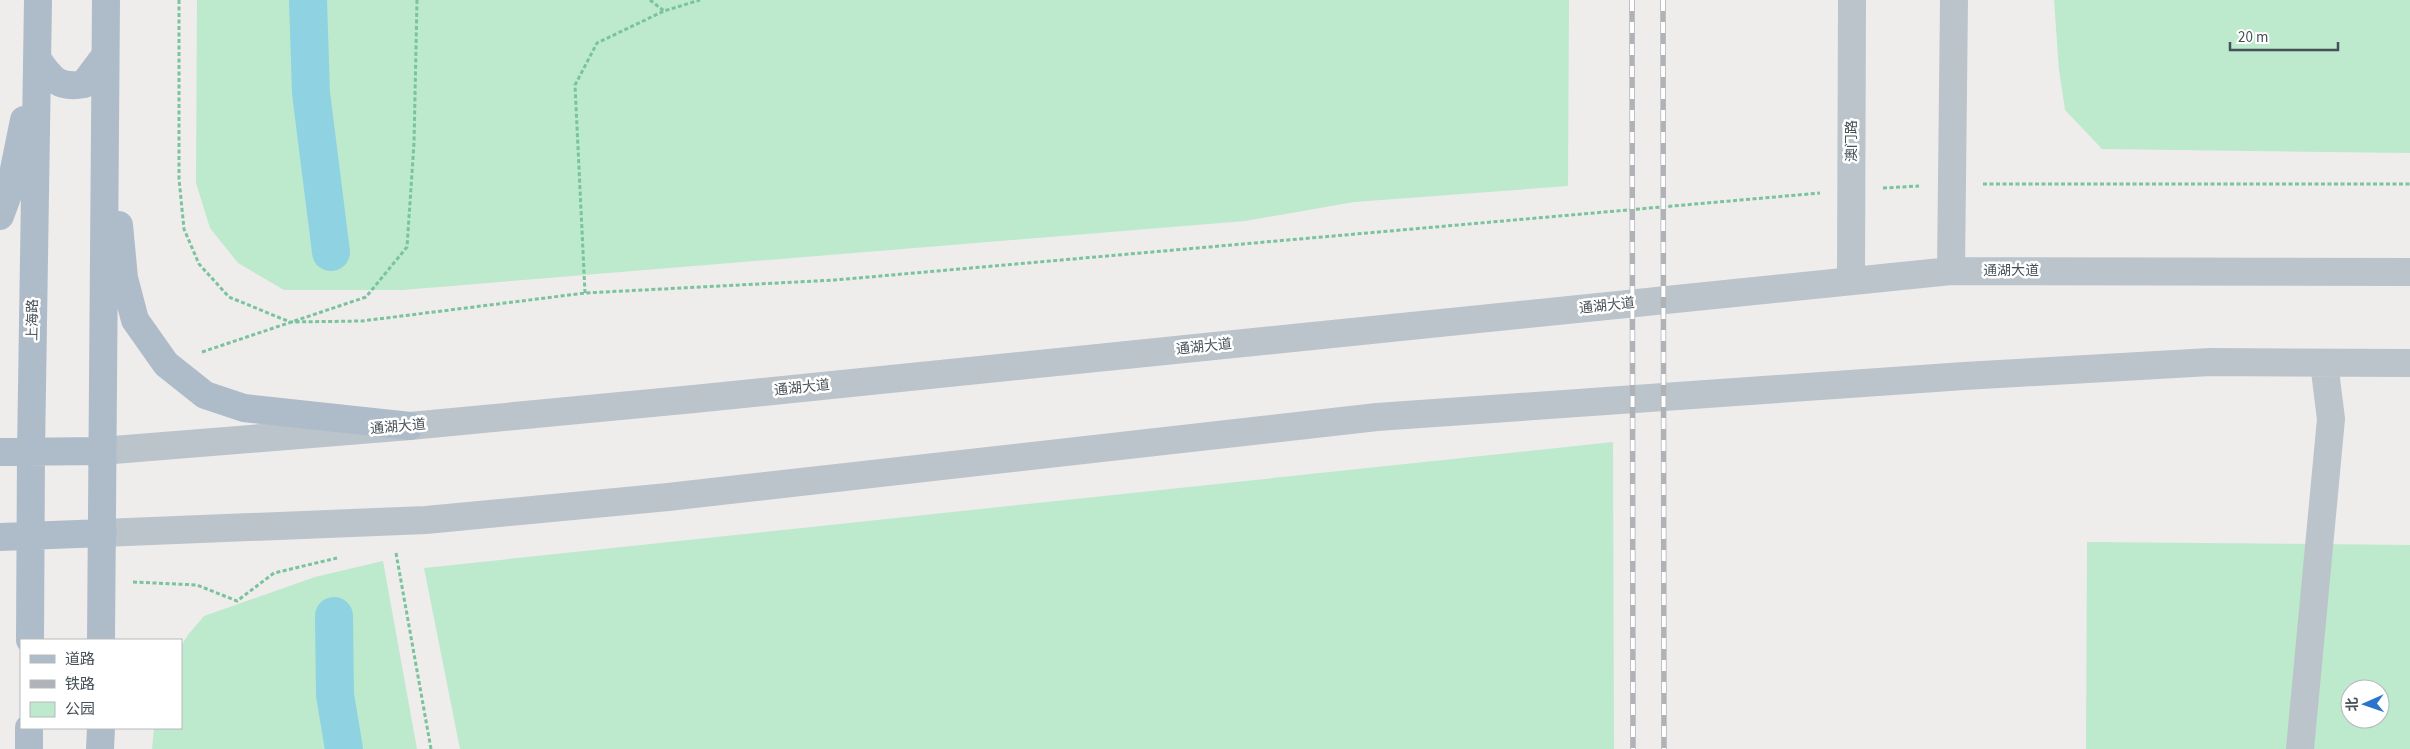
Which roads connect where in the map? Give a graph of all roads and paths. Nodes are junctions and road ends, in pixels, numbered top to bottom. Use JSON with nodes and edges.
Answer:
{"nodes":[{"id":1,"x":38,"y":0,"type":"edge"},
{"id":2,"x":106,"y":0,"type":"edge"},
{"id":3,"x":179,"y":0,"type":"edge"},
{"id":4,"x":417,"y":0,"type":"edge"},
{"id":5,"x":650,"y":0,"type":"edge"},
{"id":6,"x":700,"y":0,"type":"edge"},
{"id":7,"x":1852,"y":0,"type":"edge"},
{"id":8,"x":1954,"y":0,"type":"edge"},
{"id":9,"x":664,"y":11,"type":"junction"},
{"id":10,"x":105,"y":56,"type":"junction"},
{"id":11,"x":38,"y":60,"type":"junction"},
{"id":12,"x":1952,"y":184,"type":"junction"},
{"id":13,"x":2410,"y":184,"type":"edge"},
{"id":14,"x":1851,"y":191,"type":"junction"},
{"id":15,"x":0,"y":216,"type":"edge"},
{"id":16,"x":1951,"y":271,"type":"junction"},
{"id":17,"x":2410,"y":272,"type":"edge"},
{"id":18,"x":1851,"y":281,"type":"junction"},
{"id":19,"x":585,"y":293,"type":"junction"},
{"id":20,"x":290,"y":322,"type":"junction"},
{"id":21,"x":2324,"y":363,"type":"junction"},
{"id":22,"x":2410,"y":363,"type":"edge"},
{"id":23,"x":166,"y":364,"type":"junction"},
{"id":24,"x":410,"y":426,"type":"junction"},
{"id":25,"x":102,"y":451,"type":"junction"},
{"id":26,"x":0,"y":452,"type":"edge"},
{"id":27,"x":31,"y":452,"type":"junction"},
{"id":28,"x":390,"y":521,"type":"junction"},
{"id":29,"x":102,"y":533,"type":"junction"},
{"id":30,"x":31,"y":536,"type":"junction"},
{"id":31,"x":0,"y":537,"type":"edge"},
{"id":32,"x":30,"y":639,"type":"edge"},
{"id":33,"x":101,"y":639,"type":"edge"},
{"id":34,"x":30,"y":729,"type":"edge"},
{"id":35,"x":100,"y":729,"type":"edge"},
{"id":36,"x":29,"y":749,"type":"edge"},
{"id":37,"x":100,"y":749,"type":"edge"},
{"id":38,"x":431,"y":749,"type":"edge"},
{"id":39,"x":2300,"y":749,"type":"edge"}],
"edges":[{"from":1,"to":11,"type":"main road","name":"上海路"},
{"from":2,"to":10,"type":"main road"},
{"from":3,"to":20,"type":"path"},
{"from":4,"to":20,"type":"path"},
{"from":5,"to":9,"type":"path"},
{"from":6,"to":9,"type":"path"},
{"from":7,"to":14,"type":"street","name":"澳门路"},
{"from":8,"to":12,"type":"street"},
{"from":9,"to":19,"type":"path"},
{"from":10,"to":11,"type":"main road"},
{"from":10,"to":23,"type":"main road"},
{"from":10,"to":25,"type":"main road"},
{"from":11,"to":15,"type":"main road"},
{"from":11,"to":27,"type":"main road","name":"上海路"},
{"from":12,"to":13,"type":"path"},
{"from":12,"to":14,"type":"path"},
{"from":12,"to":16,"type":"street"},
{"from":14,"to":18,"type":"street","name":"澳门路"},
{"from":14,"to":19,"type":"path"},
{"from":16,"to":17,"type":"street","name":"通湖大道"},
{"from":16,"to":18,"type":"street","name":"通湖大道"},
{"from":18,"to":24,"type":"street","name":"通湖大道"},
{"from":19,"to":20,"type":"path"},
{"from":20,"to":23,"type":"path"},
{"from":21,"to":22,"type":"street"},
{"from":21,"to":28,"type":"street"},
{"from":21,"to":39,"type":"street"},
{"from":23,"to":24,"type":"main road"},
{"from":24,"to":25,"type":"street","name":"通湖大道"},
{"from":25,"to":27,"type":"main road","name":"通湖大道"},
{"from":25,"to":29,"type":"main road"},
{"from":26,"to":27,"type":"main road","name":"通湖大道"},
{"from":27,"to":30,"type":"main road","name":"上海路"},
{"from":28,"to":29,"type":"street"},
{"from":28,"to":38,"type":"path"},
{"from":29,"to":30,"type":"main road"},
{"from":29,"to":33,"type":"main road"},
{"from":30,"to":31,"type":"main road"},
{"from":30,"to":32,"type":"main road","name":"上海路"},
{"from":34,"to":36,"type":"main road"},
{"from":35,"to":37,"type":"main road"}]}
